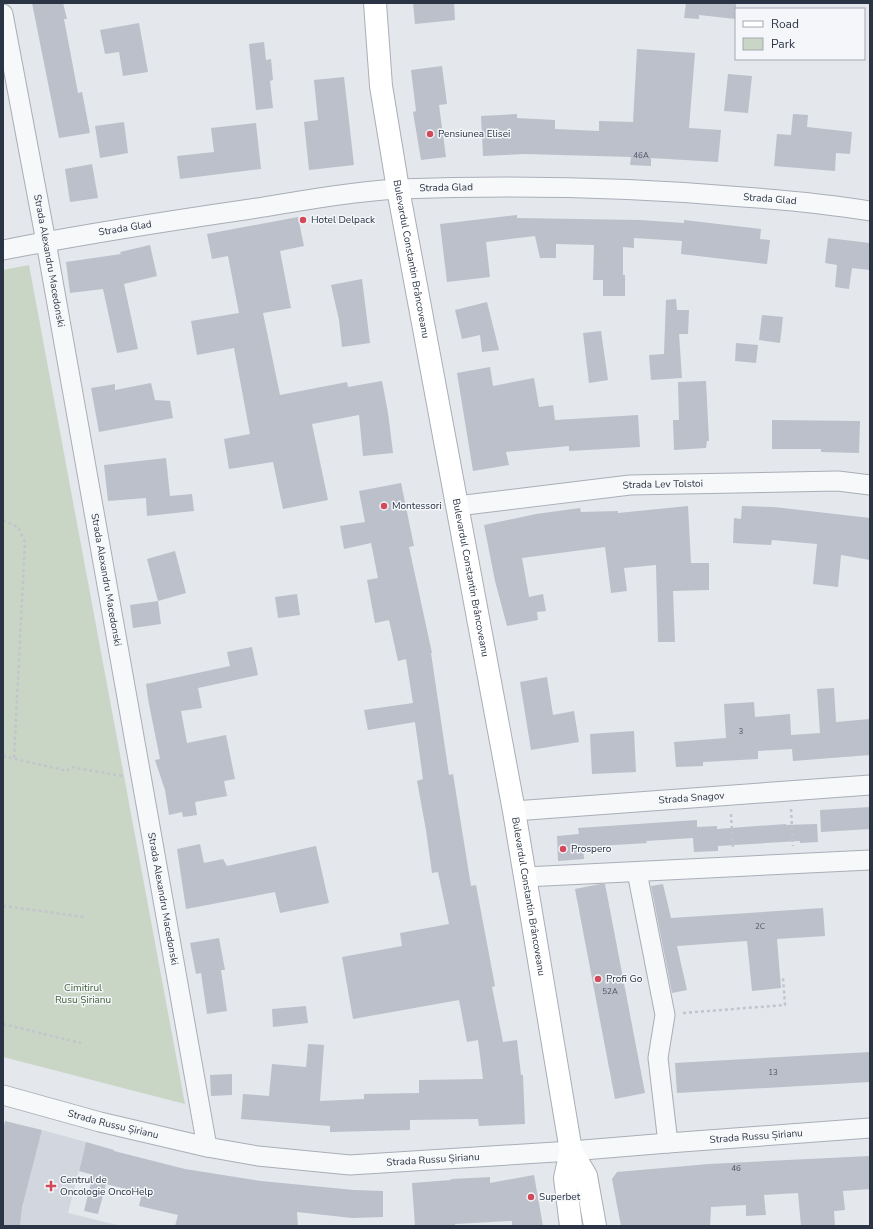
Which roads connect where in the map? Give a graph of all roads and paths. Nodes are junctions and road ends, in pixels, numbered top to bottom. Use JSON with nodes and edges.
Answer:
{"nodes":[{"id":1,"x":375,"y":3,"type":"edge"},
{"id":2,"x":3,"y":14,"type":"edge"},
{"id":3,"x":398,"y":189,"type":"junction"},
{"id":4,"x":870,"y":210,"type":"edge"},
{"id":5,"x":46,"y":242,"type":"junction"},
{"id":6,"x":3,"y":250,"type":"edge"},
{"id":7,"x":870,"y":485,"type":"edge"},
{"id":8,"x":457,"y":506,"type":"junction"},
{"id":9,"x":3,"y":520,"type":"edge"},
{"id":10,"x":3,"y":756,"type":"edge"},
{"id":11,"x":14,"y":758,"type":"junction"},
{"id":12,"x":140,"y":776,"type":"junction"},
{"id":13,"x":870,"y":785,"type":"edge"},
{"id":14,"x":790,"y":791,"type":"junction"},
{"id":15,"x":730,"y":796,"type":"junction"},
{"id":16,"x":514,"y":811,"type":"junction"},
{"id":17,"x":870,"y":860,"type":"edge"},
{"id":18,"x":794,"y":864,"type":"junction"},
{"id":19,"x":734,"y":867,"type":"junction"},
{"id":20,"x":637,"y":872,"type":"junction"},
{"id":21,"x":525,"y":877,"type":"junction"},
{"id":22,"x":3,"y":906,"type":"edge"},
{"id":23,"x":85,"y":917,"type":"dead end"},
{"id":24,"x":783,"y":978,"type":"dead end"},
{"id":25,"x":665,"y":1015,"type":"junction"},
{"id":26,"x":3,"y":1024,"type":"edge"},
{"id":27,"x":81,"y":1043,"type":"dead end"},
{"id":28,"x":3,"y":1095,"type":"edge"},
{"id":29,"x":870,"y":1128,"type":"edge"},
{"id":30,"x":668,"y":1143,"type":"junction"},
{"id":31,"x":207,"y":1147,"type":"junction"},
{"id":32,"x":571,"y":1151,"type":"junction"},
{"id":33,"x":571,"y":1226,"type":"edge"},
{"id":34,"x":595,"y":1226,"type":"edge"}],
"edges":[{"from":1,"to":3,"type":"main road","name":"Bulevardul Constantin Brâncoveanu"},
{"from":2,"to":5,"type":"street","name":"Strada Alexandru Macedonski"},
{"from":3,"to":4,"type":"street","name":"Strada Glad"},
{"from":3,"to":5,"type":"street","name":"Strada Glad"},
{"from":3,"to":8,"type":"main road","name":"Bulevardul Constantin Brâncoveanu"},
{"from":5,"to":6,"type":"street","name":"Strada Glad"},
{"from":5,"to":12,"type":"street","name":"Strada Alexandru Macedonski"},
{"from":7,"to":8,"type":"street","name":"Strada Lev Tolstoi"},
{"from":8,"to":16,"type":"main road","name":"Bulevardul Constantin Brâncoveanu"},
{"from":9,"to":11,"type":"path"},
{"from":10,"to":11,"type":"path"},
{"from":11,"to":12,"type":"path"},
{"from":12,"to":31,"type":"street","name":"Strada Alexandru Macedonski"},
{"from":13,"to":14,"type":"street","name":"Strada Snagov"},
{"from":14,"to":15,"type":"street","name":"Strada Snagov"},
{"from":14,"to":18,"type":"path"},
{"from":15,"to":16,"type":"street","name":"Strada Snagov"},
{"from":15,"to":19,"type":"path"},
{"from":16,"to":21,"type":"main road","name":"Bulevardul Constantin Brâncoveanu"},
{"from":17,"to":18,"type":"street"},
{"from":18,"to":19,"type":"street"},
{"from":19,"to":20,"type":"street"},
{"from":20,"to":21,"type":"street"},
{"from":20,"to":25,"type":"street"},
{"from":21,"to":32,"type":"main road","name":"Bulevardul Constantin Brâncoveanu"},
{"from":22,"to":23,"type":"path"},
{"from":24,"to":25,"type":"path"},
{"from":25,"to":30,"type":"street"},
{"from":26,"to":27,"type":"path"},
{"from":28,"to":31,"type":"street","name":"Strada Russu Șirianu"},
{"from":29,"to":30,"type":"street","name":"Strada Russu Șirianu"},
{"from":30,"to":32,"type":"street","name":"Strada Russu Șirianu"},
{"from":31,"to":32,"type":"street","name":"Strada Russu Șirianu"},
{"from":32,"to":33,"type":"main road","name":"Bulevardul Constantin Brâncoveanu"},
{"from":32,"to":34,"type":"main road","name":"Bulevardul Constantin Brâncoveanu"}]}
